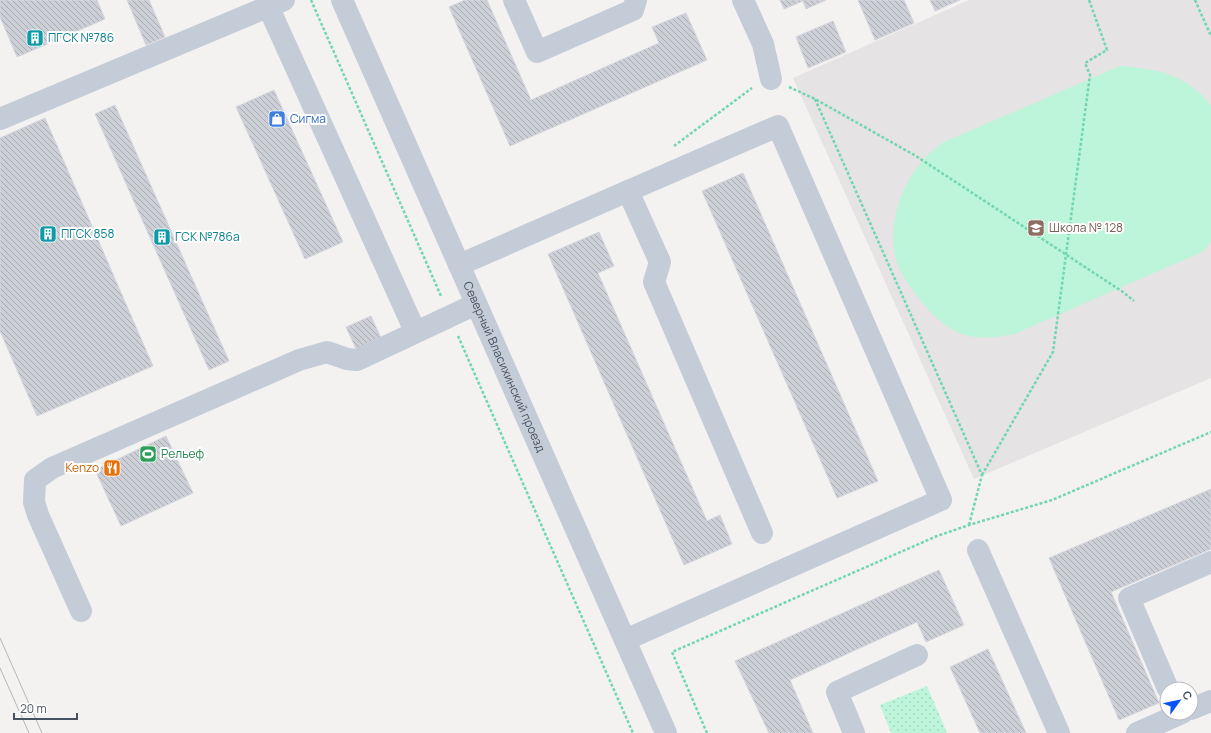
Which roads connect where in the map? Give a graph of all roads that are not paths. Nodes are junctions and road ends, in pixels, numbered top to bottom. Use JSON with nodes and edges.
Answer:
{"nodes":[{"id":1,"x":514,"y":0,"type":"edge"},
{"id":2,"x":636,"y":0,"type":"edge"},
{"id":3,"x":743,"y":0,"type":"edge"},
{"id":4,"x":349,"y":2,"type":"edge"},
{"id":5,"x":276,"y":3,"type":"edge"},
{"id":6,"x":771,"y":79,"type":"road end"},
{"id":7,"x":0,"y":120,"type":"edge"},
{"id":8,"x":628,"y":191,"type":"junction"},
{"id":9,"x":459,"y":265,"type":"junction"},
{"id":10,"x":476,"y":304,"type":"junction"},
{"id":11,"x":415,"y":331,"type":"junction"},
{"id":12,"x":762,"y":533,"type":"dead end"},
{"id":13,"x":978,"y":550,"type":"dead end"},
{"id":14,"x":1211,"y":562,"type":"edge"},
{"id":15,"x":81,"y":611,"type":"dead end"},
{"id":16,"x":625,"y":640,"type":"junction"},
{"id":17,"x":917,"y":656,"type":"dead end"},
{"id":18,"x":1165,"y":681,"type":"edge"},
{"id":19,"x":1211,"y":701,"type":"edge"},
{"id":20,"x":1199,"y":706,"type":"edge"},
{"id":21,"x":1163,"y":721,"type":"edge"},
{"id":22,"x":666,"y":733,"type":"edge"},
{"id":23,"x":854,"y":733,"type":"edge"},
{"id":24,"x":1059,"y":733,"type":"edge"},
{"id":25,"x":1137,"y":733,"type":"edge"}],
"edges":[{"from":1,"to":2,"type":"street"},
{"from":3,"to":6,"type":"street"},
{"from":4,"to":9,"type":"street","name":"Северный Власихинский проезд"},
{"from":5,"to":7,"type":"street"},
{"from":5,"to":11,"type":"street"},
{"from":8,"to":9,"type":"street"},
{"from":8,"to":12,"type":"street"},
{"from":8,"to":16,"type":"street"},
{"from":9,"to":10,"type":"street","name":"Северный Власихинский проезд"},
{"from":10,"to":11,"type":"street"},
{"from":10,"to":16,"type":"street","name":"Северный Власихинский проезд"},
{"from":11,"to":15,"type":"street"},
{"from":13,"to":24,"type":"street"},
{"from":14,"to":18,"type":"street"},
{"from":16,"to":22,"type":"street","name":"Северный Власихинский проезд"},
{"from":17,"to":23,"type":"street"},
{"from":19,"to":20,"type":"street"},
{"from":21,"to":25,"type":"street"}]}
